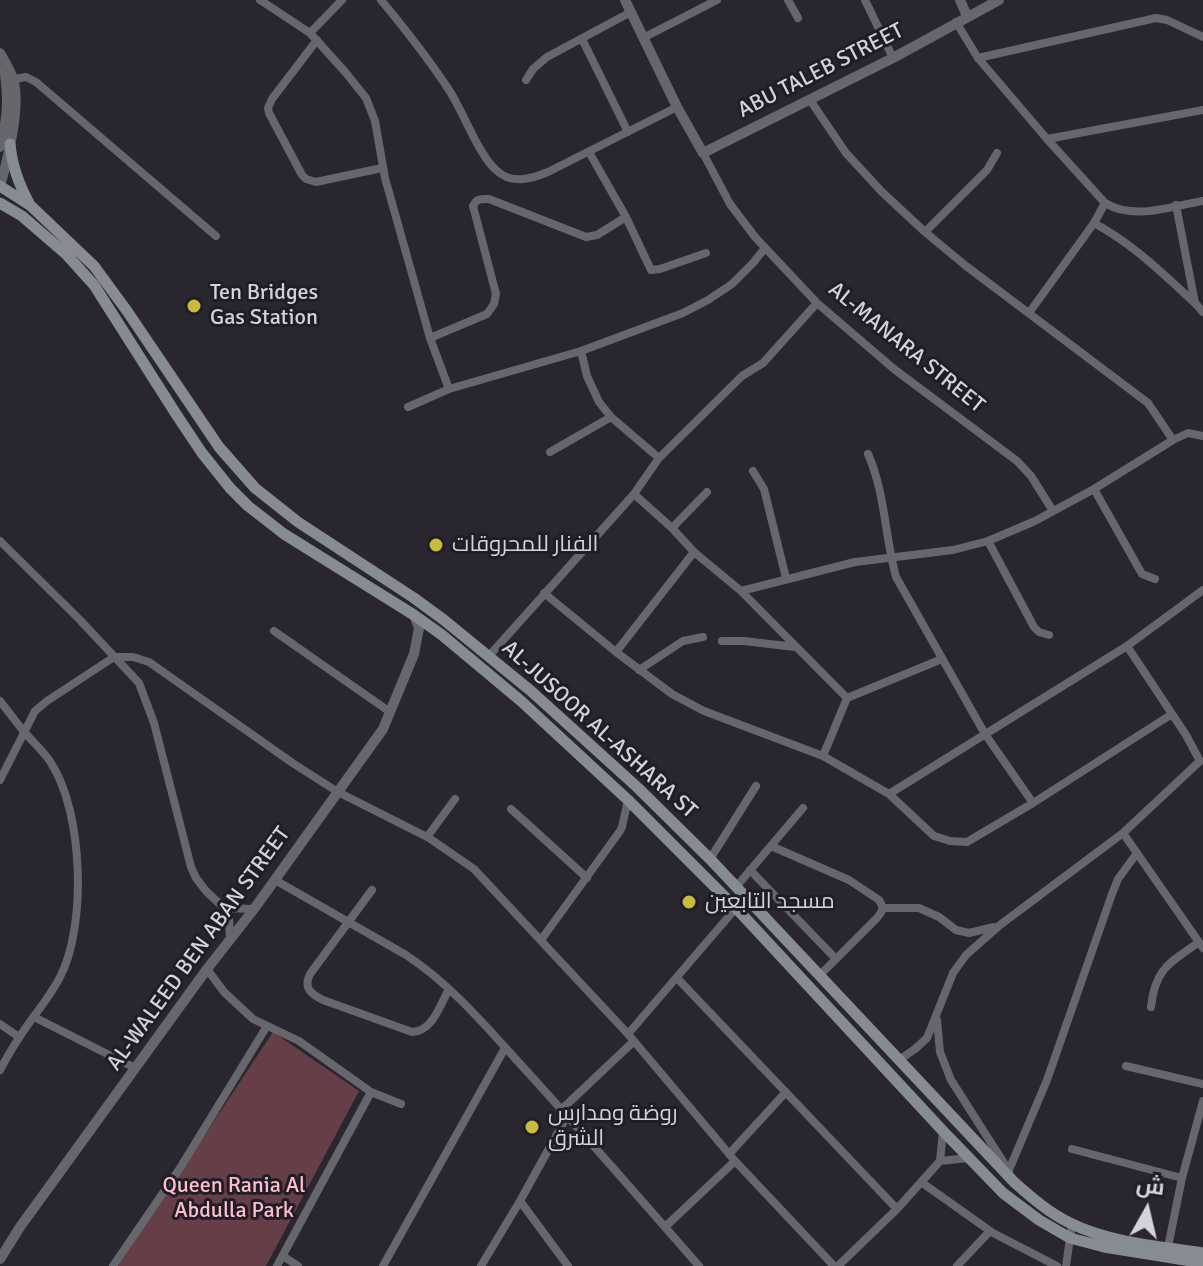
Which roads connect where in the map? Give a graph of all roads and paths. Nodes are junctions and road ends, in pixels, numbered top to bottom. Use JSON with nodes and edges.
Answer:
{"nodes":[{"id":1,"x":260,"y":0,"type":"edge"},
{"id":2,"x":342,"y":0,"type":"edge"},
{"id":3,"x":381,"y":0,"type":"edge"},
{"id":4,"x":625,"y":0,"type":"edge"},
{"id":5,"x":717,"y":0,"type":"edge"},
{"id":6,"x":788,"y":0,"type":"edge"},
{"id":7,"x":865,"y":0,"type":"edge"},
{"id":8,"x":960,"y":0,"type":"edge"},
{"id":9,"x":999,"y":0,"type":"edge"},
{"id":10,"x":631,"y":12,"type":"junction"},
{"id":11,"x":967,"y":16,"type":"junction"},
{"id":12,"x":798,"y":18,"type":"dead end"},
{"id":13,"x":956,"y":22,"type":"junction"},
{"id":14,"x":314,"y":37,"type":"junction"},
{"id":15,"x":645,"y":37,"type":"junction"},
{"id":16,"x":1203,"y":37,"type":"edge"},
{"id":17,"x":582,"y":39,"type":"junction"},
{"id":18,"x":1,"y":56,"type":"edge"},
{"id":19,"x":893,"y":58,"type":"junction"},
{"id":20,"x":978,"y":58,"type":"junction"},
{"id":21,"x":14,"y":79,"type":"junction"},
{"id":22,"x":526,"y":80,"type":"dead end"},
{"id":23,"x":810,"y":100,"type":"junction"},
{"id":24,"x":677,"y":107,"type":"junction"},
{"id":25,"x":1203,"y":110,"type":"edge"},
{"id":26,"x":628,"y":132,"type":"junction"},
{"id":27,"x":1047,"y":139,"type":"junction"},
{"id":28,"x":5,"y":146,"type":"edge"},
{"id":29,"x":589,"y":152,"type":"junction"},
{"id":30,"x":703,"y":153,"type":"junction"},
{"id":31,"x":997,"y":153,"type":"dead end"},
{"id":32,"x":382,"y":168,"type":"junction"},
{"id":33,"x":0,"y":186,"type":"edge"},
{"id":34,"x":1203,"y":201,"type":"edge"},
{"id":35,"x":0,"y":203,"type":"edge"},
{"id":36,"x":1105,"y":203,"type":"junction"},
{"id":37,"x":1176,"y":205,"type":"junction"},
{"id":38,"x":31,"y":206,"type":"junction"},
{"id":39,"x":626,"y":217,"type":"junction"},
{"id":40,"x":1094,"y":223,"type":"junction"},
{"id":41,"x":925,"y":232,"type":"junction"},
{"id":42,"x":216,"y":236,"type":"dead end"},
{"id":43,"x":765,"y":248,"type":"junction"},
{"id":44,"x":706,"y":253,"type":"dead end"},
{"id":45,"x":817,"y":303,"type":"junction"},
{"id":46,"x":1195,"y":303,"type":"junction"},
{"id":47,"x":1203,"y":312,"type":"edge"},
{"id":48,"x":1029,"y":313,"type":"junction"},
{"id":49,"x":430,"y":338,"type":"junction"},
{"id":50,"x":581,"y":351,"type":"junction"},
{"id":51,"x":449,"y":389,"type":"junction"},
{"id":52,"x":408,"y":407,"type":"dead end"},
{"id":53,"x":611,"y":417,"type":"junction"},
{"id":54,"x":1203,"y":436,"type":"edge"},
{"id":55,"x":1173,"y":440,"type":"junction"},
{"id":56,"x":550,"y":452,"type":"dead end"},
{"id":57,"x":868,"y":454,"type":"dead end"},
{"id":58,"x":659,"y":458,"type":"junction"},
{"id":59,"x":753,"y":471,"type":"dead end"},
{"id":60,"x":1094,"y":489,"type":"junction"},
{"id":61,"x":707,"y":492,"type":"dead end"},
{"id":62,"x":634,"y":494,"type":"junction"},
{"id":63,"x":1053,"y":511,"type":"junction"},
{"id":64,"x":672,"y":528,"type":"junction"},
{"id":65,"x":0,"y":541,"type":"edge"},
{"id":66,"x":988,"y":541,"type":"junction"},
{"id":67,"x":694,"y":552,"type":"junction"},
{"id":68,"x":891,"y":557,"type":"junction"},
{"id":69,"x":786,"y":578,"type":"junction"},
{"id":70,"x":1155,"y":579,"type":"dead end"},
{"id":71,"x":1203,"y":590,"type":"edge"},
{"id":72,"x":741,"y":591,"type":"junction"},
{"id":73,"x":544,"y":593,"type":"junction"},
{"id":74,"x":414,"y":615,"type":"junction"},
{"id":75,"x":274,"y":631,"type":"dead end"},
{"id":76,"x":442,"y":635,"type":"junction"},
{"id":77,"x":1049,"y":635,"type":"dead end"},
{"id":78,"x":703,"y":637,"type":"dead end"},
{"id":79,"x":722,"y":641,"type":"dead end"},
{"id":80,"x":1127,"y":646,"type":"junction"},
{"id":81,"x":796,"y":647,"type":"junction"},
{"id":82,"x":616,"y":652,"type":"junction"},
{"id":83,"x":414,"y":654,"type":"junction"},
{"id":84,"x":114,"y":657,"type":"junction"},
{"id":85,"x":488,"y":657,"type":"junction"},
{"id":86,"x":942,"y":659,"type":"junction"},
{"id":87,"x":639,"y":670,"type":"junction"},
{"id":88,"x":531,"y":691,"type":"junction"},
{"id":89,"x":847,"y":698,"type":"junction"},
{"id":90,"x":0,"y":701,"type":"edge"},
{"id":91,"x":521,"y":701,"type":"junction"},
{"id":92,"x":390,"y":712,"type":"junction"},
{"id":93,"x":1172,"y":714,"type":"junction"},
{"id":94,"x":24,"y":732,"type":"junction"},
{"id":95,"x":985,"y":734,"type":"junction"},
{"id":96,"x":823,"y":756,"type":"junction"},
{"id":97,"x":1202,"y":760,"type":"edge"},
{"id":98,"x":0,"y":780,"type":"edge"},
{"id":99,"x":756,"y":786,"type":"dead end"},
{"id":100,"x":338,"y":792,"type":"junction"},
{"id":101,"x":889,"y":794,"type":"junction"},
{"id":102,"x":455,"y":799,"type":"dead end"},
{"id":103,"x":628,"y":800,"type":"junction"},
{"id":104,"x":1033,"y":803,"type":"junction"},
{"id":105,"x":803,"y":808,"type":"dead end"},
{"id":106,"x":511,"y":809,"type":"dead end"},
{"id":107,"x":1123,"y":833,"type":"junction"},
{"id":108,"x":427,"y":837,"type":"junction"},
{"id":109,"x":771,"y":846,"type":"junction"},
{"id":110,"x":1137,"y":853,"type":"junction"},
{"id":111,"x":710,"y":859,"type":"junction"},
{"id":112,"x":750,"y":870,"type":"junction"},
{"id":113,"x":587,"y":878,"type":"junction"},
{"id":114,"x":275,"y":880,"type":"junction"},
{"id":115,"x":736,"y":887,"type":"junction"},
{"id":116,"x":372,"y":890,"type":"dead end"},
{"id":117,"x":224,"y":908,"type":"junction"},
{"id":118,"x":736,"y":908,"type":"junction"},
{"id":119,"x":883,"y":908,"type":"junction"},
{"id":120,"x":254,"y":909,"type":"junction"},
{"id":121,"x":349,"y":923,"type":"junction"},
{"id":122,"x":1000,"y":925,"type":"junction"},
{"id":123,"x":230,"y":939,"type":"junction"},
{"id":124,"x":541,"y":940,"type":"junction"},
{"id":125,"x":1201,"y":945,"type":"edge"},
{"id":126,"x":836,"y":959,"type":"junction"},
{"id":127,"x":207,"y":969,"type":"junction"},
{"id":128,"x":819,"y":976,"type":"junction"},
{"id":129,"x":677,"y":978,"type":"junction"},
{"id":130,"x":449,"y":989,"type":"junction"},
{"id":131,"x":1151,"y":1007,"type":"dead end"},
{"id":132,"x":937,"y":1015,"type":"junction"},
{"id":133,"x":34,"y":1017,"type":"junction"},
{"id":134,"x":0,"y":1024,"type":"edge"},
{"id":135,"x":267,"y":1026,"type":"junction"},
{"id":136,"x":19,"y":1037,"type":"junction"},
{"id":137,"x":631,"y":1038,"type":"junction"},
{"id":138,"x":505,"y":1048,"type":"junction"},
{"id":139,"x":899,"y":1060,"type":"junction"},
{"id":140,"x":1126,"y":1066,"type":"dead end"},
{"id":141,"x":135,"y":1068,"type":"junction"},
{"id":142,"x":0,"y":1070,"type":"edge"},
{"id":143,"x":1203,"y":1084,"type":"edge"},
{"id":144,"x":371,"y":1092,"type":"junction"},
{"id":145,"x":786,"y":1092,"type":"junction"},
{"id":146,"x":1203,"y":1101,"type":"edge"},
{"id":147,"x":401,"y":1104,"type":"dead end"},
{"id":148,"x":564,"y":1113,"type":"junction"},
{"id":149,"x":943,"y":1131,"type":"junction"},
{"id":150,"x":1199,"y":1138,"type":"edge"},
{"id":151,"x":1072,"y":1149,"type":"dead end"},
{"id":152,"x":732,"y":1157,"type":"junction"},
{"id":153,"x":969,"y":1158,"type":"junction"},
{"id":154,"x":940,"y":1161,"type":"junction"},
{"id":155,"x":1009,"y":1170,"type":"junction"},
{"id":156,"x":1182,"y":1178,"type":"junction"},
{"id":157,"x":921,"y":1182,"type":"junction"},
{"id":158,"x":1014,"y":1182,"type":"junction"},
{"id":159,"x":520,"y":1201,"type":"junction"},
{"id":160,"x":897,"y":1209,"type":"junction"},
{"id":161,"x":1072,"y":1224,"type":"junction"},
{"id":162,"x":665,"y":1227,"type":"junction"},
{"id":163,"x":990,"y":1231,"type":"junction"},
{"id":164,"x":1070,"y":1238,"type":"junction"},
{"id":165,"x":1168,"y":1247,"type":"junction"},
{"id":166,"x":1203,"y":1253,"type":"edge"},
{"id":167,"x":283,"y":1256,"type":"junction"},
{"id":168,"x":0,"y":1259,"type":"edge"},
{"id":169,"x":1203,"y":1263,"type":"edge"},
{"id":170,"x":113,"y":1266,"type":"edge"},
{"id":171,"x":277,"y":1266,"type":"edge"},
{"id":172,"x":298,"y":1266,"type":"edge"},
{"id":173,"x":383,"y":1266,"type":"edge"},
{"id":174,"x":481,"y":1266,"type":"edge"},
{"id":175,"x":568,"y":1266,"type":"edge"},
{"id":176,"x":699,"y":1266,"type":"edge"},
{"id":177,"x":836,"y":1266,"type":"edge"},
{"id":178,"x":957,"y":1266,"type":"edge"},
{"id":179,"x":1057,"y":1266,"type":"edge"},
{"id":180,"x":1066,"y":1266,"type":"edge"}],
"edges":[{"from":1,"to":14,"type":"street"},
{"from":2,"to":14,"type":"street"},
{"from":3,"to":29,"type":"street"},
{"from":4,"to":10,"type":"street","name":"AL-MANARA STREET"},
{"from":5,"to":15,"type":"street"},
{"from":6,"to":12,"type":"street"},
{"from":7,"to":19,"type":"street"},
{"from":8,"to":11,"type":"street"},
{"from":9,"to":11,"type":"street","name":"ABU TALEB STREET"},
{"from":10,"to":15,"type":"street","name":"AL-MANARA STREET"},
{"from":10,"to":17,"type":"street"},
{"from":11,"to":13,"type":"street","name":"ABU TALEB STREET"},
{"from":13,"to":19,"type":"street","name":"ABU TALEB STREET"},
{"from":13,"to":20,"type":"street"},
{"from":14,"to":32,"type":"street"},
{"from":14,"to":32,"type":"street"},
{"from":15,"to":24,"type":"street","name":"AL-MANARA STREET"},
{"from":16,"to":20,"type":"street"},
{"from":17,"to":22,"type":"street"},
{"from":17,"to":26,"type":"street"},
{"from":18,"to":21,"type":"street"},
{"from":18,"to":28,"type":"street"},
{"from":19,"to":23,"type":"street","name":"ABU TALEB STREET"},
{"from":20,"to":27,"type":"street"},
{"from":21,"to":28,"type":"street"},
{"from":21,"to":42,"type":"street"},
{"from":23,"to":30,"type":"street","name":"ABU TALEB STREET"},
{"from":23,"to":41,"type":"street"},
{"from":24,"to":26,"type":"street"},
{"from":24,"to":30,"type":"street","name":"AL-MANARA STREET"},
{"from":25,"to":27,"type":"street"},
{"from":26,"to":29,"type":"street"},
{"from":27,"to":36,"type":"street"},
{"from":28,"to":33,"type":"street"},
{"from":28,"to":38,"type":"main road"},
{"from":29,"to":39,"type":"street"},
{"from":30,"to":43,"type":"street","name":"AL-MANARA STREET"},
{"from":31,"to":41,"type":"street"},
{"from":32,"to":49,"type":"street"},
{"from":33,"to":38,"type":"main road","name":"AL-JUSOOR AL-ASHARA ST"},
{"from":34,"to":37,"type":"street"},
{"from":35,"to":74,"type":"main road","name":"AL-JUSOOR AL-ASHARA ST"},
{"from":36,"to":37,"type":"street"},
{"from":36,"to":40,"type":"street"},
{"from":37,"to":46,"type":"street"},
{"from":38,"to":85,"type":"main road","name":"AL-JUSOOR AL-ASHARA ST"},
{"from":39,"to":44,"type":"street"},
{"from":39,"to":49,"type":"street"},
{"from":40,"to":46,"type":"street"},
{"from":40,"to":48,"type":"street"},
{"from":41,"to":48,"type":"street"},
{"from":43,"to":45,"type":"street","name":"AL-MANARA STREET"},
{"from":43,"to":50,"type":"street"},
{"from":45,"to":58,"type":"street"},
{"from":45,"to":63,"type":"street","name":"AL-MANARA STREET"},
{"from":46,"to":47,"type":"street"},
{"from":48,"to":55,"type":"street"},
{"from":49,"to":51,"type":"street"},
{"from":50,"to":51,"type":"street"},
{"from":50,"to":53,"type":"street"},
{"from":51,"to":52,"type":"street"},
{"from":53,"to":56,"type":"street"},
{"from":53,"to":58,"type":"street"},
{"from":54,"to":55,"type":"street"},
{"from":55,"to":60,"type":"street"},
{"from":57,"to":68,"type":"street"},
{"from":58,"to":62,"type":"street"},
{"from":59,"to":69,"type":"street"},
{"from":60,"to":63,"type":"street"},
{"from":60,"to":70,"type":"street"},
{"from":61,"to":64,"type":"street"},
{"from":62,"to":64,"type":"street"},
{"from":62,"to":73,"type":"street"},
{"from":63,"to":66,"type":"street"},
{"from":64,"to":67,"type":"street"},
{"from":65,"to":84,"type":"street"},
{"from":66,"to":68,"type":"street"},
{"from":66,"to":77,"type":"street"},
{"from":67,"to":72,"type":"street"},
{"from":67,"to":82,"type":"street"},
{"from":68,"to":69,"type":"street"},
{"from":68,"to":86,"type":"street"},
{"from":69,"to":72,"type":"street"},
{"from":71,"to":80,"type":"street"},
{"from":72,"to":81,"type":"street"},
{"from":73,"to":82,"type":"street"},
{"from":73,"to":85,"type":"street"},
{"from":74,"to":76,"type":"main road","name":"AL-JUSOOR AL-ASHARA ST"},
{"from":74,"to":83,"type":"street","name":"AL-WALEED BEN ABAN STREET"},
{"from":75,"to":92,"type":"street"},
{"from":76,"to":83,"type":"street"},
{"from":76,"to":91,"type":"main road","name":"AL-JUSOOR AL-ASHARA ST"},
{"from":78,"to":87,"type":"street"},
{"from":79,"to":81,"type":"street"},
{"from":80,"to":93,"type":"street"},
{"from":80,"to":95,"type":"street"},
{"from":81,"to":89,"type":"street"},
{"from":82,"to":87,"type":"street"},
{"from":83,"to":92,"type":"street","name":"AL-WALEED BEN ABAN STREET"},
{"from":84,"to":94,"type":"street"},
{"from":84,"to":100,"type":"street"},
{"from":84,"to":117,"type":"street"},
{"from":85,"to":88,"type":"main road","name":"AL-JUSOOR AL-ASHARA ST"},
{"from":86,"to":89,"type":"street"},
{"from":86,"to":95,"type":"street"},
{"from":87,"to":96,"type":"street"},
{"from":88,"to":91,"type":"main road"},
{"from":88,"to":111,"type":"main road","name":"AL-JUSOOR AL-ASHARA ST"},
{"from":89,"to":96,"type":"street"},
{"from":90,"to":94,"type":"street"},
{"from":91,"to":103,"type":"main road","name":"AL-JUSOOR AL-ASHARA ST"},
{"from":92,"to":100,"type":"street","name":"AL-WALEED BEN ABAN STREET"},
{"from":93,"to":97,"type":"street"},
{"from":93,"to":104,"type":"street"},
{"from":94,"to":98,"type":"street"},
{"from":94,"to":133,"type":"street"},
{"from":95,"to":101,"type":"street"},
{"from":95,"to":104,"type":"street"},
{"from":96,"to":101,"type":"street"},
{"from":97,"to":107,"type":"street"},
{"from":99,"to":111,"type":"street"},
{"from":100,"to":108,"type":"street"},
{"from":100,"to":114,"type":"street","name":"AL-WALEED BEN ABAN STREET"},
{"from":101,"to":104,"type":"street"},
{"from":102,"to":108,"type":"street"},
{"from":103,"to":113,"type":"street"},
{"from":103,"to":118,"type":"main road","name":"AL-JUSOOR AL-ASHARA ST"},
{"from":105,"to":109,"type":"street"},
{"from":106,"to":113,"type":"street"},
{"from":107,"to":110,"type":"street"},
{"from":107,"to":122,"type":"street"},
{"from":108,"to":124,"type":"street"},
{"from":109,"to":112,"type":"street"},
{"from":109,"to":119,"type":"street"},
{"from":110,"to":125,"type":"street"},
{"from":110,"to":155,"type":"street"},
{"from":111,"to":115,"type":"main road","name":"AL-JUSOOR AL-ASHARA ST"},
{"from":112,"to":115,"type":"street"},
{"from":112,"to":126,"type":"street"},
{"from":113,"to":124,"type":"street"},
{"from":114,"to":120,"type":"street","name":"AL-WALEED BEN ABAN STREET"},
{"from":114,"to":121,"type":"street"},
{"from":115,"to":128,"type":"main road","name":"AL-JUSOOR AL-ASHARA ST"},
{"from":116,"to":121,"type":"street"},
{"from":117,"to":120,"type":"street"},
{"from":117,"to":123,"type":"street"},
{"from":118,"to":129,"type":"street"},
{"from":118,"to":149,"type":"main road","name":"AL-JUSOOR AL-ASHARA ST"},
{"from":119,"to":122,"type":"street"},
{"from":119,"to":126,"type":"street"},
{"from":120,"to":123,"type":"street","name":"AL-WALEED BEN ABAN STREET"},
{"from":121,"to":130,"type":"street"},
{"from":121,"to":130,"type":"street"},
{"from":122,"to":132,"type":"street"},
{"from":123,"to":127,"type":"street","name":"AL-WALEED BEN ABAN STREET"},
{"from":124,"to":137,"type":"street"},
{"from":125,"to":131,"type":"street"},
{"from":126,"to":128,"type":"street"},
{"from":127,"to":135,"type":"street"},
{"from":127,"to":141,"type":"street","name":"AL-WALEED BEN ABAN STREET"},
{"from":128,"to":139,"type":"main road","name":"AL-JUSOOR AL-ASHARA ST"},
{"from":129,"to":137,"type":"street"},
{"from":129,"to":145,"type":"street"},
{"from":130,"to":138,"type":"street"},
{"from":132,"to":139,"type":"street"},
{"from":132,"to":155,"type":"street"},
{"from":133,"to":136,"type":"street"},
{"from":133,"to":141,"type":"street"},
{"from":134,"to":136,"type":"street"},
{"from":135,"to":144,"type":"street"},
{"from":135,"to":170,"type":"street"},
{"from":136,"to":142,"type":"street"},
{"from":137,"to":148,"type":"street"},
{"from":137,"to":152,"type":"street"},
{"from":138,"to":148,"type":"street"},
{"from":138,"to":173,"type":"street"},
{"from":139,"to":158,"type":"main road","name":"AL-JUSOOR AL-ASHARA ST"},
{"from":140,"to":143,"type":"street"},
{"from":141,"to":168,"type":"street","name":"AL-WALEED BEN ABAN STREET"},
{"from":144,"to":147,"type":"street"},
{"from":144,"to":167,"type":"street"},
{"from":145,"to":152,"type":"street"},
{"from":145,"to":160,"type":"street"},
{"from":146,"to":150,"type":"street"},
{"from":148,"to":159,"type":"street"},
{"from":148,"to":162,"type":"street"},
{"from":149,"to":153,"type":"main road","name":"AL-JUSOOR AL-ASHARA ST"},
{"from":149,"to":154,"type":"street"},
{"from":150,"to":156,"type":"street"},
{"from":151,"to":156,"type":"street"},
{"from":152,"to":162,"type":"street"},
{"from":152,"to":177,"type":"street"},
{"from":153,"to":154,"type":"street"},
{"from":153,"to":164,"type":"main road","name":"AL-JUSOOR AL-ASHARA ST"},
{"from":154,"to":157,"type":"street"},
{"from":155,"to":158,"type":"street"},
{"from":156,"to":165,"type":"street"},
{"from":157,"to":160,"type":"street"},
{"from":157,"to":163,"type":"street"},
{"from":158,"to":161,"type":"main road","name":"AL-JUSOOR AL-ASHARA ST"},
{"from":159,"to":174,"type":"street"},
{"from":159,"to":175,"type":"street"},
{"from":160,"to":177,"type":"street"},
{"from":161,"to":164,"type":"street"},
{"from":161,"to":165,"type":"main road","name":"AL-JUSOOR AL-ASHARA ST"},
{"from":162,"to":176,"type":"street"},
{"from":163,"to":178,"type":"street"},
{"from":163,"to":179,"type":"street"},
{"from":164,"to":169,"type":"main road","name":"AL-JUSOOR AL-ASHARA ST"},
{"from":164,"to":180,"type":"street"},
{"from":165,"to":166,"type":"main road","name":"AL-JUSOOR AL-ASHARA ST"},
{"from":167,"to":171,"type":"street"},
{"from":167,"to":172,"type":"street"}]}
